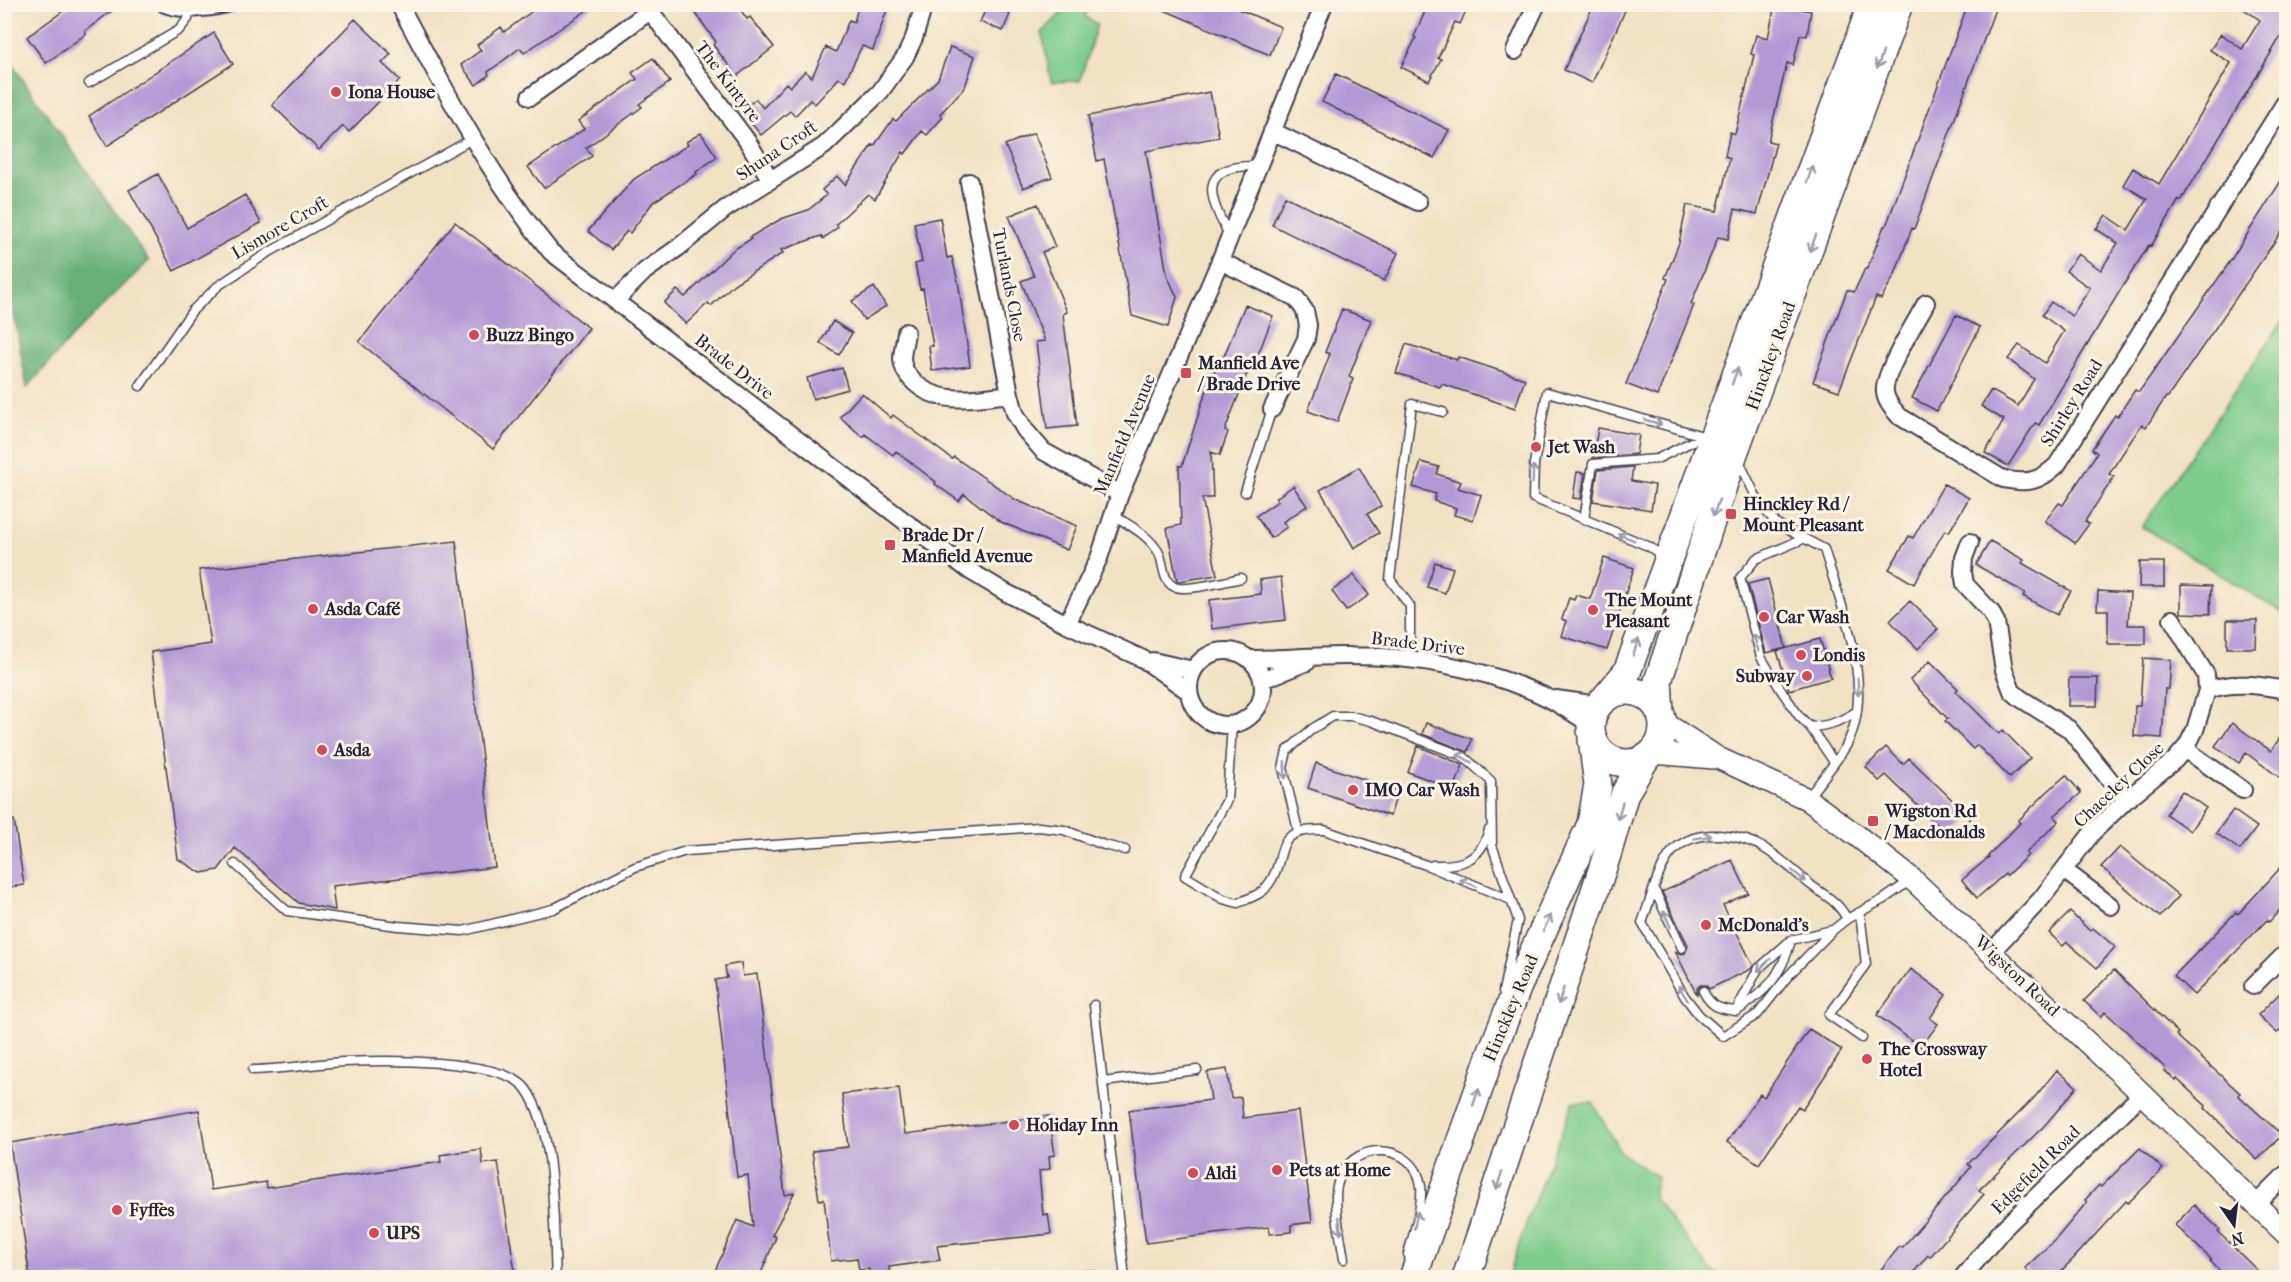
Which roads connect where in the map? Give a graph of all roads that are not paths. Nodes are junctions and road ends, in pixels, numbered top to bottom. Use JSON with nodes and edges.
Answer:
{"nodes":[{"id":1,"x":165,"y":4,"type":"edge"},
{"id":2,"x":227,"y":4,"type":"edge"},
{"id":3,"x":399,"y":4,"type":"edge"},
{"id":4,"x":922,"y":4,"type":"edge"},
{"id":5,"x":1324,"y":4,"type":"edge"},
{"id":6,"x":1537,"y":4,"type":"edge"},
{"id":7,"x":1872,"y":4,"type":"edge"},
{"id":8,"x":1899,"y":4,"type":"edge"},
{"id":9,"x":648,"y":8,"type":"edge"},
{"id":10,"x":190,"y":9,"type":"junction"},
{"id":11,"x":1515,"y":51,"type":"dead end"},
{"id":12,"x":89,"y":83,"type":"dead end"},
{"id":13,"x":530,"y":97,"type":"dead end"},
{"id":14,"x":2286,"y":101,"type":"edge"},
{"id":15,"x":1272,"y":131,"type":"junction"},
{"id":16,"x":472,"y":139,"type":"junction"},
{"id":17,"x":1258,"y":166,"type":"junction"},
{"id":18,"x":770,"y":180,"type":"junction"},
{"id":19,"x":969,"y":182,"type":"dead end"},
{"id":20,"x":1418,"y":202,"type":"dead end"},
{"id":21,"x":1230,"y":237,"type":"junction"},
{"id":22,"x":1220,"y":261,"type":"junction"},
{"id":23,"x":616,"y":300,"type":"junction"},
{"id":24,"x":1926,"y":303,"type":"dead end"},
{"id":25,"x":906,"y":332,"type":"dead end"},
{"id":26,"x":140,"y":386,"type":"dead end"},
{"id":27,"x":1010,"y":394,"type":"junction"},
{"id":28,"x":1272,"y":409,"type":"joint"},
{"id":29,"x":1443,"y":412,"type":"dead end"},
{"id":30,"x":1709,"y":434,"type":"junction"},
{"id":31,"x":1734,"y":453,"type":"junction"},
{"id":32,"x":1245,"y":492,"type":"dead end"},
{"id":33,"x":1120,"y":494,"type":"junction"},
{"id":34,"x":1113,"y":515,"type":"junction"},
{"id":35,"x":1584,"y":519,"type":"junction"},
{"id":36,"x":1803,"y":539,"type":"junction"},
{"id":37,"x":1970,"y":542,"type":"dead end"},
{"id":38,"x":1662,"y":575,"type":"junction"},
{"id":39,"x":1241,"y":578,"type":"dead end"},
{"id":40,"x":2172,"y":619,"type":"dead end"},
{"id":41,"x":1067,"y":624,"type":"junction"},
{"id":42,"x":1316,"y":658,"type":"junction"},
{"id":43,"x":1410,"y":658,"type":"junction"},
{"id":44,"x":1143,"y":659,"type":"junction"},
{"id":45,"x":1250,"y":659,"type":"junction"},
{"id":46,"x":1193,"y":670,"type":"junction"},
{"id":47,"x":1262,"y":680,"type":"junction"},
{"id":48,"x":2206,"y":690,"type":"junction"},
{"id":49,"x":2286,"y":690,"type":"edge"},
{"id":50,"x":1188,"y":691,"type":"junction"},
{"id":51,"x":1857,"y":711,"type":"junction"},
{"id":52,"x":1597,"y":716,"type":"junction"},
{"id":53,"x":1662,"y":717,"type":"junction"},
{"id":54,"x":1232,"y":724,"type":"junction"},
{"id":55,"x":1810,"y":727,"type":"junction"},
{"id":56,"x":2185,"y":749,"type":"junction"},
{"id":57,"x":1649,"y":756,"type":"junction"},
{"id":58,"x":1718,"y":758,"type":"junction"},
{"id":59,"x":1834,"y":762,"type":"junction"},
{"id":60,"x":2243,"y":790,"type":"dead end"},
{"id":61,"x":1807,"y":799,"type":"junction"},
{"id":62,"x":2126,"y":800,"type":"junction"},
{"id":63,"x":1491,"y":825,"type":"junction"},
{"id":64,"x":1298,"y":831,"type":"junction"},
{"id":65,"x":1125,"y":850,"type":"dead end"},
{"id":66,"x":235,"y":864,"type":"dead end"},
{"id":67,"x":1426,"y":865,"type":"junction"},
{"id":68,"x":2064,"y":870,"type":"junction"},
{"id":69,"x":1912,"y":879,"type":"junction"},
{"id":70,"x":1654,"y":889,"type":"junction"},
{"id":71,"x":1511,"y":900,"type":"junction"},
{"id":72,"x":2111,"y":906,"type":"dead end"},
{"id":73,"x":1860,"y":913,"type":"junction"},
{"id":74,"x":1847,"y":918,"type":"junction"},
{"id":75,"x":1833,"y":930,"type":"junction"},
{"id":76,"x":1791,"y":940,"type":"junction"},
{"id":77,"x":1682,"y":948,"type":"dead end"},
{"id":78,"x":1991,"y":952,"type":"junction"},
{"id":79,"x":2286,"y":953,"type":"edge"},
{"id":80,"x":2253,"y":986,"type":"dead end"},
{"id":81,"x":1703,"y":991,"type":"dead end"},
{"id":82,"x":1094,"y":1005,"type":"dead end"},
{"id":83,"x":1736,"y":1011,"type":"junction"},
{"id":84,"x":1862,"y":1038,"type":"dead end"},
{"id":85,"x":1491,"y":1054,"type":"junction"},
{"id":86,"x":253,"y":1070,"type":"dead end"},
{"id":87,"x":1197,"y":1070,"type":"dead end"},
{"id":88,"x":1102,"y":1082,"type":"junction"},
{"id":89,"x":2142,"y":1094,"type":"junction"},
{"id":90,"x":2286,"y":1174,"type":"edge"},
{"id":91,"x":2256,"y":1204,"type":"junction"},
{"id":92,"x":2286,"y":1234,"type":"edge"},
{"id":93,"x":1344,"y":1259,"type":"dead end"},
{"id":94,"x":1409,"y":1272,"type":"edge"},
{"id":95,"x":556,"y":1278,"type":"edge"},
{"id":96,"x":1021,"y":1278,"type":"edge"},
{"id":97,"x":1099,"y":1278,"type":"edge"},
{"id":98,"x":1125,"y":1278,"type":"edge"},
{"id":99,"x":1466,"y":1278,"type":"edge"},
{"id":100,"x":1962,"y":1278,"type":"edge"}],
"edges":[{"from":1,"to":10,"type":"street"},
{"from":2,"to":10,"type":"street"},
{"from":3,"to":16,"type":"street","name":"Brade Drive"},
{"from":4,"to":18,"type":"street","name":"Shuna Croft"},
{"from":5,"to":15,"type":"street","name":"Manfield Avenue"},
{"from":6,"to":11,"type":"street"},
{"from":30,"to":7,"type":"highway","name":"Hinckley Road","one_way":true},
{"from":8,"to":31,"type":"highway","name":"Hinckley Road","one_way":true},
{"from":9,"to":13,"type":"street","name":"The Kintyre"},
{"from":9,"to":18,"type":"street","name":"The Kintyre"},
{"from":10,"to":12,"type":"lane"},
{"from":14,"to":24,"type":"street","name":"Shirley Road"},
{"from":15,"to":17,"type":"street","name":"Manfield Avenue"},
{"from":15,"to":20,"type":"street"},
{"from":16,"to":23,"type":"street","name":"Brade Drive"},
{"from":16,"to":26,"type":"lane","name":"Lismore Croft"},
{"from":17,"to":21,"type":"street","name":"Manfield Avenue"},
{"from":17,"to":21,"type":"lane"},
{"from":18,"to":23,"type":"street","name":"Shuna Croft"},
{"from":19,"to":27,"type":"street","name":"Turlands Close"},
{"from":21,"to":22,"type":"street","name":"Manfield Avenue"},
{"from":22,"to":28,"type":"street"},
{"from":22,"to":33,"type":"street","name":"Manfield Avenue"},
{"from":23,"to":41,"type":"street","name":"Brade Drive"},
{"from":25,"to":27,"type":"street"},
{"from":27,"to":33,"type":"street","name":"Turlands Close"},
{"from":28,"to":32,"type":"lane"},
{"from":29,"to":43,"type":"lane"},
{"from":30,"to":35,"type":"lane"},
{"from":35,"to":30,"type":"lane","one_way":true},
{"from":30,"to":38,"type":"highway","name":"Hinckley Road"},
{"from":31,"to":36,"type":"lane"},
{"from":31,"to":53,"type":"highway","name":"Hinckley Road","one_way":true},
{"from":33,"to":34,"type":"street","name":"Manfield Avenue"},
{"from":34,"to":39,"type":"lane"},
{"from":34,"to":41,"type":"street","name":"Manfield Avenue"},
{"from":38,"to":35,"type":"lane","one_way":true},
{"from":36,"to":51,"type":"lane","one_way":true},
{"from":55,"to":36,"type":"lane","one_way":true},
{"from":37,"to":62,"type":"street"},
{"from":52,"to":38,"type":"highway","name":"Hinckley Road","one_way":true},
{"from":40,"to":48,"type":"street"},
{"from":41,"to":44,"type":"street","name":"Brade Drive"},
{"from":42,"to":43,"type":"street","name":"Brade Drive"},
{"from":42,"to":45,"type":"street","name":"Brade Drive"},
{"from":42,"to":47,"type":"street","name":"Brade Drive"},
{"from":43,"to":52,"type":"street","name":"Brade Drive"},
{"from":44,"to":46,"type":"street","name":"Brade Drive"},
{"from":44,"to":50,"type":"street","name":"Brade Drive"},
{"from":45,"to":46,"type":"street"},
{"from":45,"to":47,"type":"street"},
{"from":46,"to":50,"type":"street"},
{"from":47,"to":54,"type":"street"},
{"from":48,"to":49,"type":"street"},
{"from":48,"to":56,"type":"street","name":"Chaceley Close"},
{"from":50,"to":54,"type":"street"},
{"from":51,"to":55,"type":"lane"},
{"from":51,"to":59,"type":"lane"},
{"from":52,"to":53,"type":"highway"},
{"from":52,"to":57,"type":"highway"},
{"from":85,"to":52,"type":"highway","name":"Hinckley Road","one_way":true},
{"from":53,"to":57,"type":"highway"},
{"from":53,"to":58,"type":"street","name":"Wigston Road"},
{"from":54,"to":64,"type":"lane"},
{"from":55,"to":59,"type":"lane"},
{"from":56,"to":60,"type":"street"},
{"from":56,"to":62,"type":"street","name":"Chaceley Close"},
{"from":57,"to":58,"type":"street","name":"Wigston Road"},
{"from":57,"to":99,"type":"highway","one_way":true},
{"from":58,"to":61,"type":"street","name":"Wigston Road"},
{"from":59,"to":61,"type":"lane"},
{"from":61,"to":69,"type":"street","name":"Wigston Road"},
{"from":62,"to":68,"type":"street","name":"Chaceley Close"},
{"from":63,"to":64,"type":"lane","one_way":true},
{"from":63,"to":67,"type":"lane"},
{"from":63,"to":71,"type":"lane"},
{"from":64,"to":67,"type":"lane"},
{"from":65,"to":66,"type":"lane"},
{"from":71,"to":67,"type":"lane","one_way":true},
{"from":68,"to":72,"type":"street"},
{"from":68,"to":78,"type":"street","name":"Chaceley Close"},
{"from":69,"to":73,"type":"lane"},
{"from":69,"to":78,"type":"street","name":"Wigston Road"},
{"from":70,"to":74,"type":"lane","one_way":true},
{"from":75,"to":70,"type":"lane","one_way":true},
{"from":77,"to":70,"type":"lane","one_way":true},
{"from":71,"to":85,"type":"lane"},
{"from":73,"to":74,"type":"lane"},
{"from":73,"to":84,"type":"lane"},
{"from":74,"to":75,"type":"lane"},
{"from":75,"to":76,"type":"lane"},
{"from":76,"to":83,"type":"lane","one_way":true},
{"from":76,"to":83,"type":"lane"},
{"from":78,"to":89,"type":"street","name":"Wigston Road"},
{"from":79,"to":80,"type":"street"},
{"from":81,"to":83,"type":"lane"},
{"from":82,"to":88,"type":"lane"},
{"from":94,"to":85,"type":"highway","name":"Hinckley Road","one_way":true},
{"from":86,"to":95,"type":"lane"},
{"from":87,"to":88,"type":"lane"},
{"from":88,"to":98,"type":"lane"},
{"from":89,"to":91,"type":"street","name":"Wigston Road"},
{"from":89,"to":100,"type":"street","name":"Edgefield Road"},
{"from":90,"to":91,"type":"street"},
{"from":91,"to":92,"type":"street","name":"Wigston Road"},
{"from":94,"to":93,"type":"lane","one_way":true},
{"from":96,"to":97,"type":"lane"}]}
